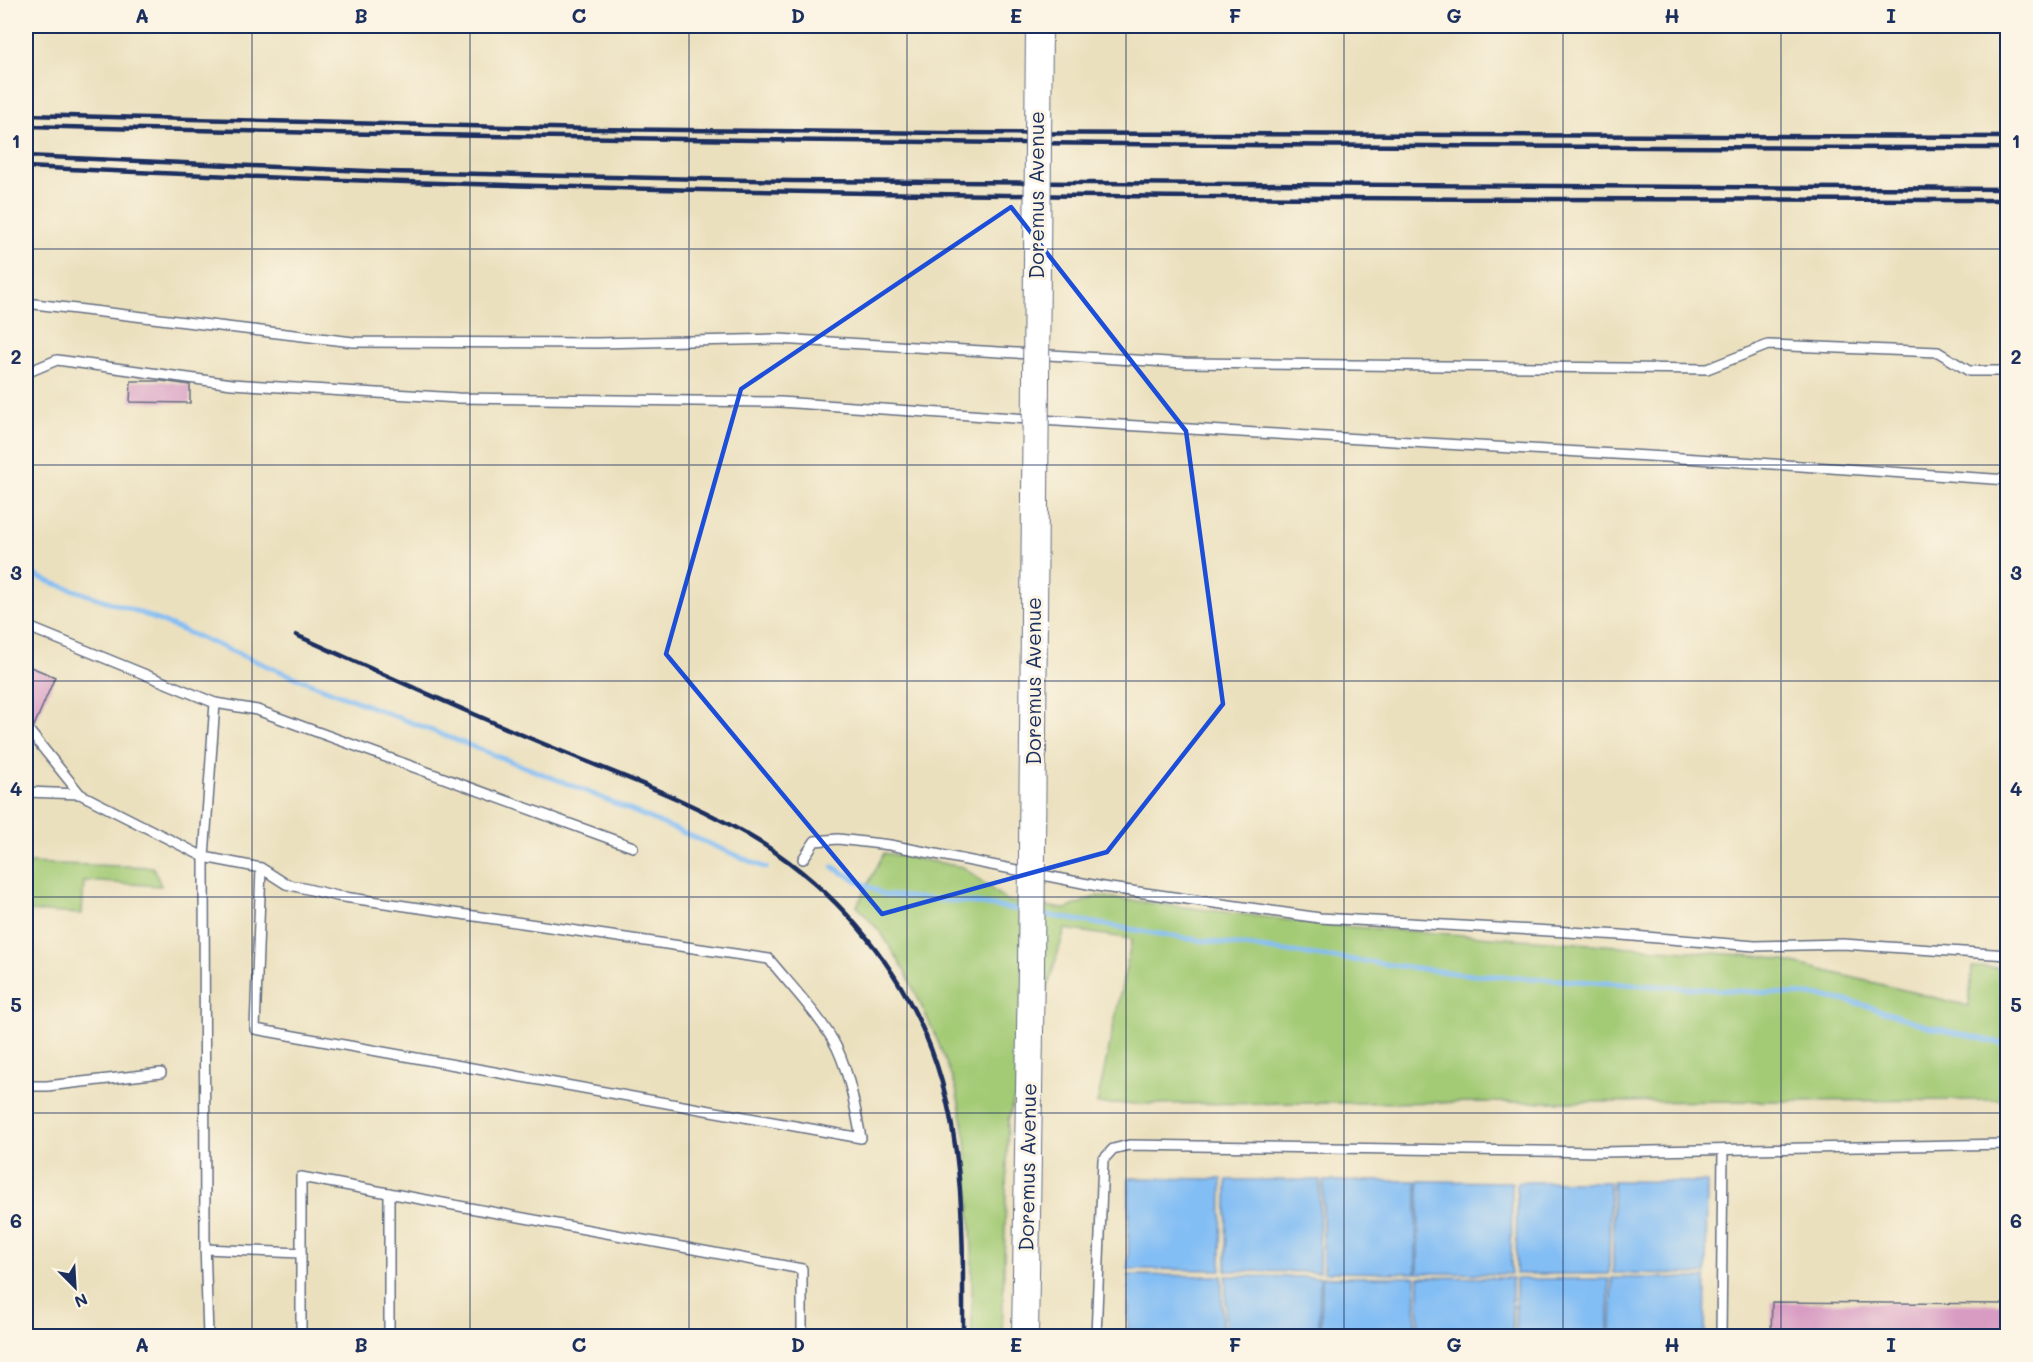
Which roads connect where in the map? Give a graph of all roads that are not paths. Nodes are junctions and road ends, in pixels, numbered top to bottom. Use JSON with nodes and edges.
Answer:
{"nodes":[{"id":1,"x":1039,"y":26,"type":"edge"},
{"id":2,"x":26,"y":303,"type":"edge"},
{"id":3,"x":2007,"y":371,"type":"edge"},
{"id":4,"x":26,"y":373,"type":"edge"},
{"id":5,"x":2007,"y":480,"type":"edge"},
{"id":6,"x":26,"y":626,"type":"edge"},
{"id":7,"x":215,"y":703,"type":"junction"},
{"id":8,"x":26,"y":727,"type":"edge"},
{"id":9,"x":26,"y":792,"type":"edge"},
{"id":10,"x":81,"y":794,"type":"junction"},
{"id":11,"x":633,"y":847,"type":"dead end"},
{"id":12,"x":204,"y":857,"type":"junction"},
{"id":13,"x":803,"y":859,"type":"dead end"},
{"id":14,"x":261,"y":868,"type":"junction"},
{"id":15,"x":2007,"y":955,"type":"edge"},
{"id":16,"x":161,"y":1073,"type":"dead end"},
{"id":17,"x":26,"y":1086,"type":"edge"},
{"id":18,"x":2007,"y":1144,"type":"edge"},
{"id":19,"x":1723,"y":1151,"type":"junction"},
{"id":20,"x":389,"y":1193,"type":"junction"},
{"id":21,"x":205,"y":1249,"type":"junction"},
{"id":22,"x":301,"y":1253,"type":"junction"},
{"id":23,"x":208,"y":1336,"type":"edge"},
{"id":24,"x":301,"y":1336,"type":"edge"},
{"id":25,"x":389,"y":1336,"type":"edge"},
{"id":26,"x":802,"y":1336,"type":"edge"},
{"id":27,"x":1025,"y":1336,"type":"edge"},
{"id":28,"x":1096,"y":1336,"type":"edge"},
{"id":29,"x":1721,"y":1336,"type":"edge"}],
"edges":[{"from":1,"to":27,"type":"main road","name":"Doremus Avenue","bridge":true},
{"from":2,"to":3,"type":"lane"},
{"from":4,"to":5,"type":"lane"},
{"from":6,"to":7,"type":"lane"},
{"from":7,"to":11,"type":"lane"},
{"from":7,"to":12,"type":"lane"},
{"from":8,"to":10,"type":"lane"},
{"from":9,"to":10,"type":"lane"},
{"from":10,"to":12,"type":"lane"},
{"from":12,"to":14,"type":"lane"},
{"from":12,"to":21,"type":"lane"},
{"from":13,"to":15,"type":"lane"},
{"from":14,"to":14,"type":"lane"},
{"from":16,"to":17,"type":"lane"},
{"from":18,"to":19,"type":"lane"},
{"from":19,"to":28,"type":"lane"},
{"from":19,"to":29,"type":"lane"},
{"from":20,"to":22,"type":"lane"},
{"from":20,"to":25,"type":"lane"},
{"from":20,"to":26,"type":"lane"},
{"from":21,"to":22,"type":"lane"},
{"from":21,"to":23,"type":"lane"},
{"from":22,"to":24,"type":"lane"}]}
